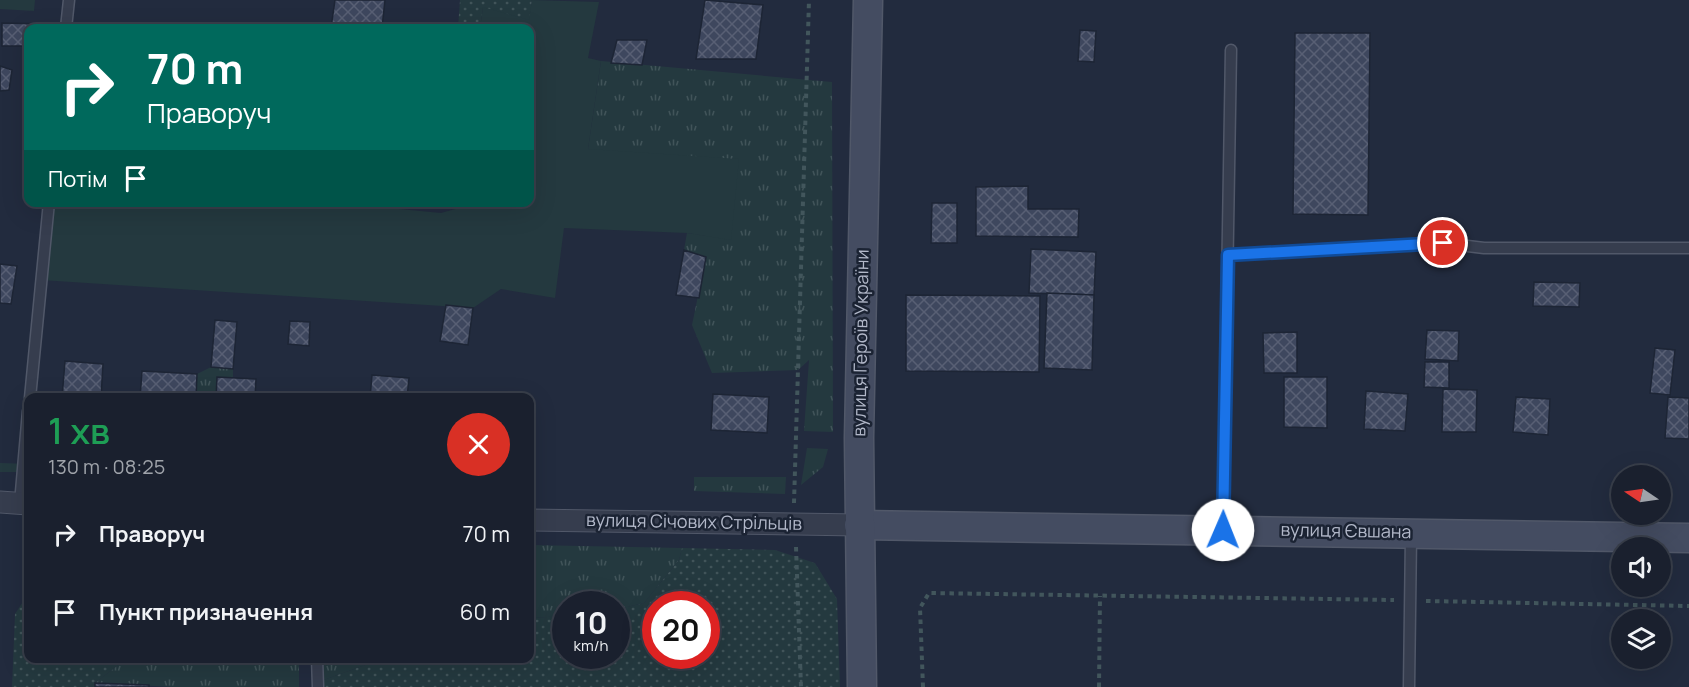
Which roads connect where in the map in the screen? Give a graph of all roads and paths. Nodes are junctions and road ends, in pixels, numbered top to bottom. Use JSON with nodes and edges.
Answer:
{"nodes":[{"id":1,"x":69,"y":0,"type":"edge"},
{"id":2,"x":808,"y":0,"type":"edge"},
{"id":3,"x":868,"y":0,"type":"edge"},
{"id":4,"x":66,"y":24,"type":"edge"},
{"id":5,"x":1231,"y":50,"type":"dead end"},
{"id":6,"x":49,"y":207,"type":"edge"},
{"id":7,"x":1689,"y":248,"type":"edge"},
{"id":8,"x":1228,"y":255,"type":"junction"},
{"id":9,"x":30,"y":393,"type":"edge"},
{"id":10,"x":24,"y":442,"type":"edge"},
{"id":11,"x":16,"y":503,"type":"edge"},
{"id":12,"x":534,"y":520,"type":"edge"},
{"id":13,"x":795,"y":524,"type":"junction"},
{"id":14,"x":859,"y":525,"type":"junction"},
{"id":15,"x":1223,"y":530,"type":"junction"},
{"id":16,"x":1411,"y":532,"type":"junction"},
{"id":17,"x":1689,"y":538,"type":"edge"},
{"id":18,"x":1100,"y":596,"type":"junction"},
{"id":19,"x":1410,"y":601,"type":"junction"},
{"id":20,"x":1689,"y":606,"type":"edge"},
{"id":21,"x":317,"y":663,"type":"edge"},
{"id":22,"x":318,"y":687,"type":"edge"},
{"id":23,"x":801,"y":687,"type":"edge"},
{"id":24,"x":862,"y":687,"type":"edge"},
{"id":25,"x":922,"y":687,"type":"edge"},
{"id":26,"x":1099,"y":687,"type":"edge"},
{"id":27,"x":1409,"y":687,"type":"edge"}],
"edges":[{"from":1,"to":4,"type":"lane"},
{"from":2,"to":13,"type":"path"},
{"from":3,"to":14,"type":"main road","name":"вулиця Героїв України"},
{"from":5,"to":8,"type":"lane"},
{"from":6,"to":9,"type":"lane"},
{"from":7,"to":8,"type":"lane"},
{"from":8,"to":15,"type":"lane"},
{"from":10,"to":11,"type":"lane"},
{"from":12,"to":13,"type":"street","name":"вулиця Січових Стрільців"},
{"from":13,"to":14,"type":"street","name":"вулиця Січових Стрільців"},
{"from":13,"to":23,"type":"path"},
{"from":14,"to":15,"type":"main road","name":"вулиця Євшана"},
{"from":14,"to":24,"type":"main road","name":"вулиця Героїв України"},
{"from":15,"to":16,"type":"main road","name":"вулиця Євшана"},
{"from":16,"to":17,"type":"main road","name":"вулиця Євшана"},
{"from":16,"to":19,"type":"lane"},
{"from":18,"to":19,"type":"path"},
{"from":18,"to":25,"type":"path"},
{"from":18,"to":26,"type":"path"},
{"from":19,"to":20,"type":"path"},
{"from":19,"to":27,"type":"lane"},
{"from":21,"to":22,"type":"lane"}]}
